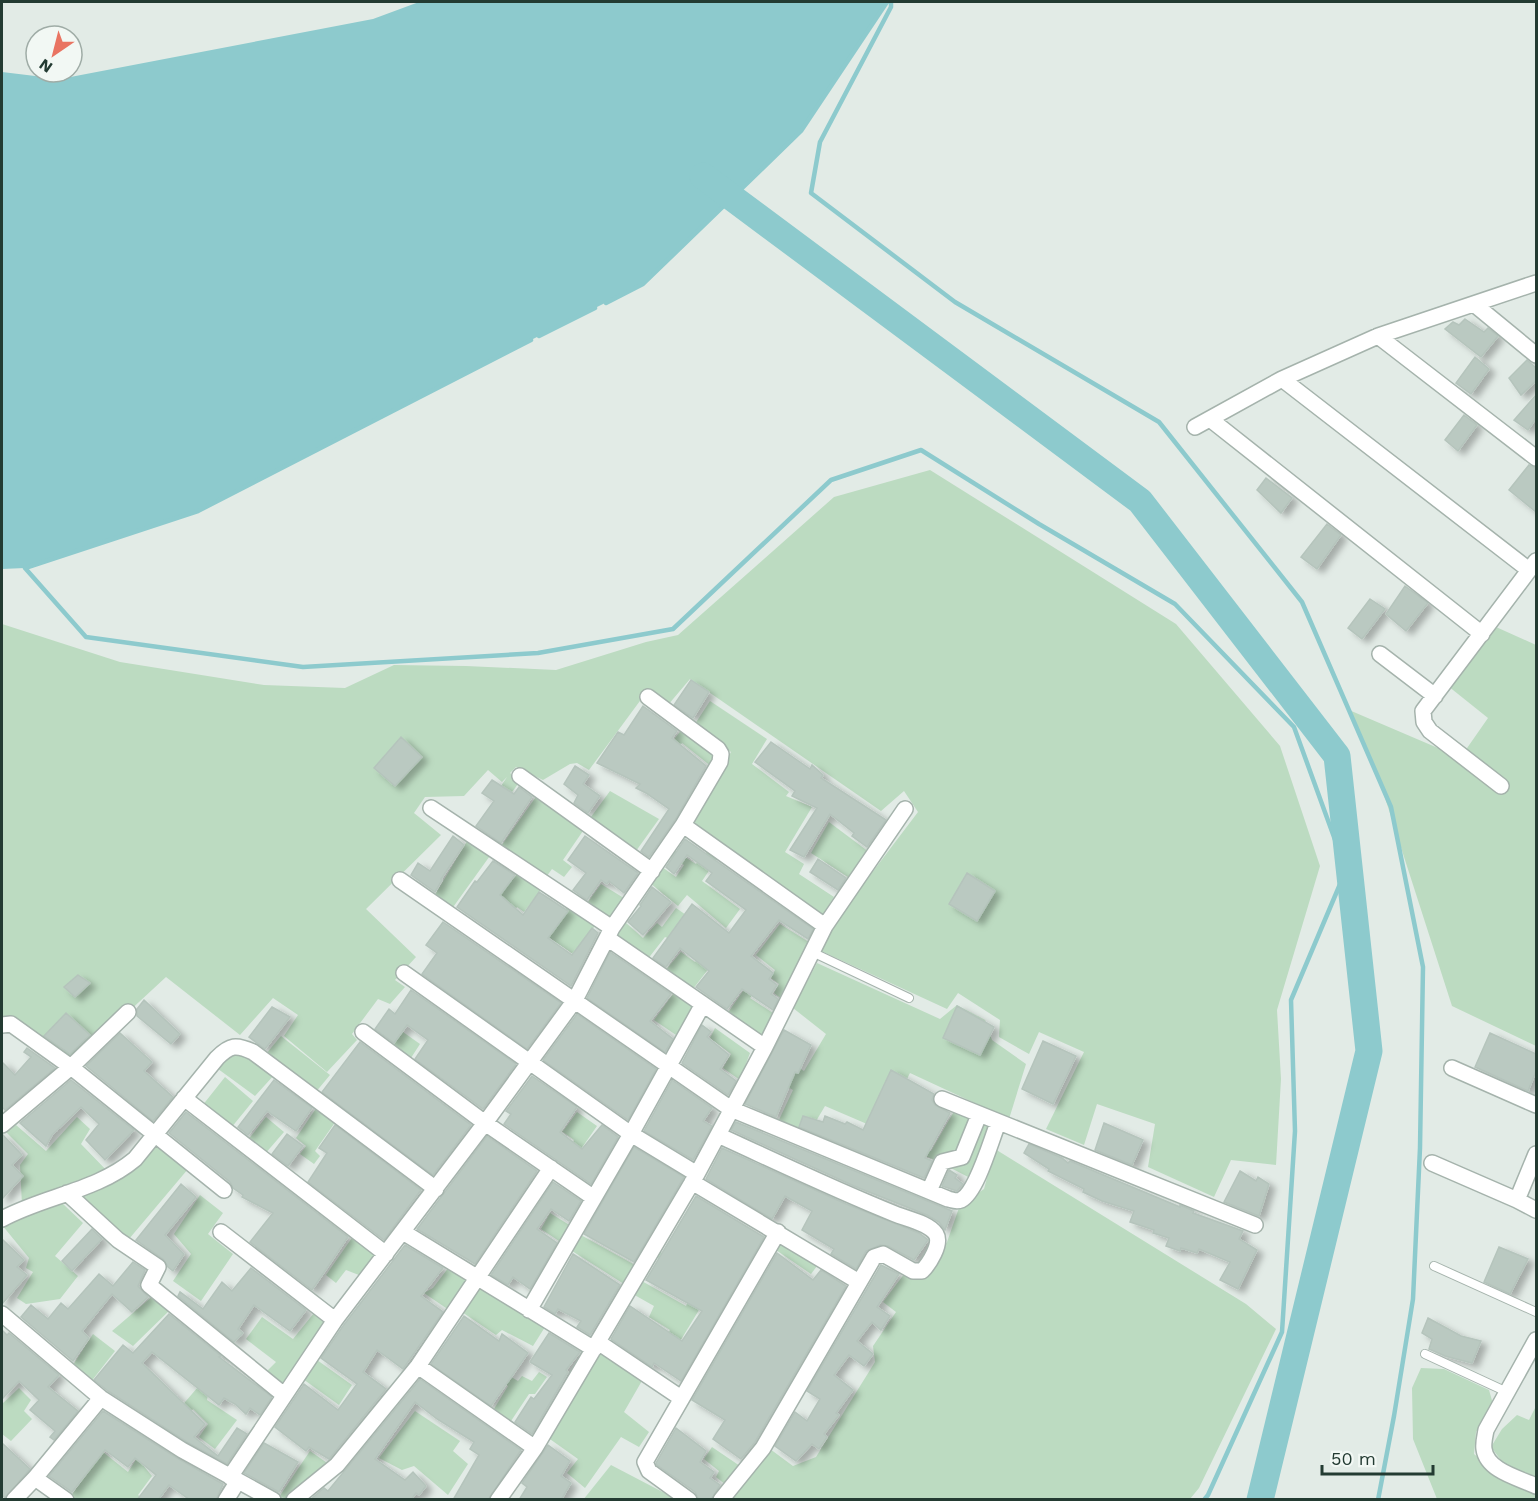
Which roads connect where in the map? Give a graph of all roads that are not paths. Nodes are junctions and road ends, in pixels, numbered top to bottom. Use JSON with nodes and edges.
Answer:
{"nodes":[{"id":1,"x":1536,"y":283,"type":"edge"},
{"id":2,"x":1474,"y":304,"type":"junction"},
{"id":3,"x":1378,"y":336,"type":"junction"},
{"id":4,"x":1536,"y":355,"type":"edge"},
{"id":5,"x":1282,"y":379,"type":"junction"},
{"id":6,"x":1210,"y":419,"type":"junction"},
{"id":7,"x":1195,"y":427,"type":"dead end"},
{"id":8,"x":1536,"y":458,"type":"edge"},
{"id":9,"x":1533,"y":566,"type":"edge"},
{"id":10,"x":1482,"y":634,"type":"junction"},
{"id":11,"x":1380,"y":654,"type":"dead end"},
{"id":12,"x":1435,"y":696,"type":"junction"},
{"id":13,"x":648,"y":697,"type":"dead end"},
{"id":14,"x":520,"y":776,"type":"dead end"},
{"id":15,"x":1501,"y":786,"type":"dead end"},
{"id":16,"x":431,"y":808,"type":"dead end"},
{"id":17,"x":905,"y":809,"type":"dead end"},
{"id":18,"x":683,"y":825,"type":"junction"},
{"id":19,"x":652,"y":871,"type":"junction"},
{"id":20,"x":400,"y":880,"type":"dead end"},
{"id":21,"x":825,"y":926,"type":"junction"},
{"id":22,"x":610,"y":933,"type":"junction"},
{"id":23,"x":812,"y":952,"type":"junction"},
{"id":24,"x":404,"y":973,"type":"dead end"},
{"id":25,"x":909,"y":998,"type":"dead end"},
{"id":26,"x":574,"y":1000,"type":"junction"},
{"id":27,"x":703,"y":1004,"type":"junction"},
{"id":28,"x":128,"y":1011,"type":"dead end"},
{"id":29,"x":2,"y":1025,"type":"edge"},
{"id":30,"x":363,"y":1032,"type":"dead end"},
{"id":31,"x":765,"y":1047,"type":"junction"},
{"id":32,"x":529,"y":1062,"type":"junction"},
{"id":33,"x":669,"y":1066,"type":"junction"},
{"id":34,"x":71,"y":1067,"type":"junction"},
{"id":35,"x":1452,"y":1068,"type":"dead end"},
{"id":36,"x":184,"y":1098,"type":"junction"},
{"id":37,"x":942,"y":1099,"type":"dead end"},
{"id":38,"x":1536,"y":1105,"type":"edge"},
{"id":39,"x":731,"y":1109,"type":"junction"},
{"id":40,"x":979,"y":1115,"type":"junction"},
{"id":41,"x":485,"y":1123,"type":"junction"},
{"id":42,"x":998,"y":1123,"type":"junction"},
{"id":43,"x":2,"y":1125,"type":"edge"},
{"id":44,"x":631,"y":1134,"type":"junction"},
{"id":45,"x":718,"y":1135,"type":"junction"},
{"id":46,"x":154,"y":1136,"type":"junction"},
{"id":47,"x":1536,"y":1154,"type":"edge"},
{"id":48,"x":1432,"y":1163,"type":"dead end"},
{"id":49,"x":551,"y":1168,"type":"junction"},
{"id":50,"x":695,"y":1178,"type":"junction"},
{"id":51,"x":435,"y":1189,"type":"junction"},
{"id":52,"x":224,"y":1191,"type":"dead end"},
{"id":53,"x":929,"y":1191,"type":"junction"},
{"id":54,"x":67,"y":1193,"type":"junction"},
{"id":55,"x":594,"y":1198,"type":"junction"},
{"id":56,"x":1517,"y":1200,"type":"junction"},
{"id":57,"x":1536,"y":1210,"type":"edge"},
{"id":58,"x":2,"y":1220,"type":"edge"},
{"id":59,"x":1255,"y":1226,"type":"dead end"},
{"id":60,"x":221,"y":1232,"type":"dead end"},
{"id":61,"x":403,"y":1232,"type":"junction"},
{"id":62,"x":778,"y":1232,"type":"junction"},
{"id":63,"x":386,"y":1254,"type":"junction"},
{"id":64,"x":1434,"y":1266,"type":"dead end"},
{"id":65,"x":477,"y":1277,"type":"junction"},
{"id":66,"x":858,"y":1282,"type":"junction"},
{"id":67,"x":529,"y":1310,"type":"junction"},
{"id":68,"x":1536,"y":1312,"type":"edge"},
{"id":69,"x":2,"y":1314,"type":"edge"},
{"id":70,"x":335,"y":1320,"type":"junction"},
{"id":71,"x":1536,"y":1340,"type":"edge"},
{"id":72,"x":596,"y":1346,"type":"junction"},
{"id":73,"x":1425,"y":1354,"type":"dead end"},
{"id":74,"x":418,"y":1366,"type":"junction"},
{"id":75,"x":1507,"y":1392,"type":"junction"},
{"id":76,"x":284,"y":1395,"type":"junction"},
{"id":77,"x":101,"y":1398,"type":"junction"},
{"id":78,"x":681,"y":1398,"type":"junction"},
{"id":79,"x":535,"y":1448,"type":"junction"},
{"id":80,"x":35,"y":1478,"type":"junction"},
{"id":81,"x":234,"y":1479,"type":"junction"},
{"id":82,"x":1536,"y":1486,"type":"edge"},
{"id":83,"x":14,"y":1500,"type":"edge"},
{"id":84,"x":66,"y":1500,"type":"edge"},
{"id":85,"x":226,"y":1500,"type":"edge"},
{"id":86,"x":273,"y":1500,"type":"edge"},
{"id":87,"x":294,"y":1500,"type":"edge"},
{"id":88,"x":498,"y":1500,"type":"edge"},
{"id":89,"x":689,"y":1500,"type":"edge"},
{"id":90,"x":721,"y":1500,"type":"edge"}],
"edges":[{"from":1,"to":2,"type":"street"},
{"from":2,"to":3,"type":"street"},
{"from":2,"to":4,"type":"street"},
{"from":3,"to":5,"type":"street"},
{"from":3,"to":8,"type":"street"},
{"from":5,"to":6,"type":"street"},
{"from":5,"to":9,"type":"street"},
{"from":6,"to":7,"type":"street"},
{"from":6,"to":10,"type":"street"},
{"from":9,"to":10,"type":"street"},
{"from":10,"to":12,"type":"street"},
{"from":11,"to":12,"type":"street"},
{"from":12,"to":15,"type":"street"},
{"from":13,"to":18,"type":"street"},
{"from":14,"to":19,"type":"street"},
{"from":16,"to":22,"type":"street"},
{"from":17,"to":21,"type":"street"},
{"from":18,"to":19,"type":"street"},
{"from":18,"to":21,"type":"street"},
{"from":19,"to":22,"type":"street"},
{"from":20,"to":26,"type":"street"},
{"from":21,"to":23,"type":"street"},
{"from":22,"to":26,"type":"street"},
{"from":22,"to":27,"type":"street"},
{"from":23,"to":25,"type":"lane"},
{"from":23,"to":31,"type":"street"},
{"from":24,"to":32,"type":"street"},
{"from":26,"to":32,"type":"street"},
{"from":26,"to":33,"type":"street"},
{"from":27,"to":31,"type":"street"},
{"from":27,"to":33,"type":"street"},
{"from":28,"to":34,"type":"street"},
{"from":29,"to":34,"type":"street"},
{"from":30,"to":41,"type":"street"},
{"from":31,"to":39,"type":"street"},
{"from":32,"to":41,"type":"street"},
{"from":32,"to":44,"type":"street"},
{"from":33,"to":39,"type":"street"},
{"from":33,"to":44,"type":"street"},
{"from":34,"to":43,"type":"street"},
{"from":34,"to":46,"type":"street"},
{"from":35,"to":38,"type":"street"},
{"from":36,"to":46,"type":"street"},
{"from":36,"to":51,"type":"street"},
{"from":36,"to":63,"type":"street"},
{"from":37,"to":40,"type":"street"},
{"from":39,"to":45,"type":"street"},
{"from":39,"to":53,"type":"street"},
{"from":40,"to":42,"type":"street"},
{"from":40,"to":53,"type":"street"},
{"from":41,"to":49,"type":"street"},
{"from":41,"to":51,"type":"street"},
{"from":42,"to":53,"type":"street"},
{"from":42,"to":59,"type":"street"},
{"from":44,"to":50,"type":"street"},
{"from":44,"to":55,"type":"street"},
{"from":45,"to":50,"type":"street"},
{"from":45,"to":66,"type":"street"},
{"from":46,"to":52,"type":"street"},
{"from":46,"to":54,"type":"street"},
{"from":47,"to":56,"type":"street"},
{"from":48,"to":56,"type":"street"},
{"from":49,"to":55,"type":"street"},
{"from":49,"to":65,"type":"street"},
{"from":50,"to":62,"type":"street"},
{"from":50,"to":72,"type":"street"},
{"from":51,"to":61,"type":"street"},
{"from":54,"to":58,"type":"street"},
{"from":54,"to":76,"type":"street"},
{"from":55,"to":67,"type":"street"},
{"from":56,"to":57,"type":"street"},
{"from":60,"to":70,"type":"street"},
{"from":61,"to":63,"type":"street"},
{"from":61,"to":65,"type":"street"},
{"from":62,"to":66,"type":"street"},
{"from":62,"to":78,"type":"street"},
{"from":63,"to":70,"type":"street"},
{"from":64,"to":68,"type":"lane"},
{"from":65,"to":67,"type":"street"},
{"from":65,"to":74,"type":"street"},
{"from":66,"to":90,"type":"street"},
{"from":67,"to":72,"type":"street"},
{"from":69,"to":77,"type":"street"},
{"from":70,"to":76,"type":"street"},
{"from":71,"to":75,"type":"street"},
{"from":72,"to":78,"type":"street"},
{"from":72,"to":79,"type":"street"},
{"from":73,"to":75,"type":"lane"},
{"from":74,"to":79,"type":"street"},
{"from":74,"to":87,"type":"street"},
{"from":75,"to":82,"type":"street"},
{"from":76,"to":81,"type":"street"},
{"from":77,"to":80,"type":"street"},
{"from":77,"to":81,"type":"street"},
{"from":78,"to":89,"type":"street"},
{"from":79,"to":88,"type":"street"},
{"from":80,"to":83,"type":"street"},
{"from":80,"to":84,"type":"street"},
{"from":81,"to":85,"type":"street"},
{"from":81,"to":86,"type":"street"}]}
